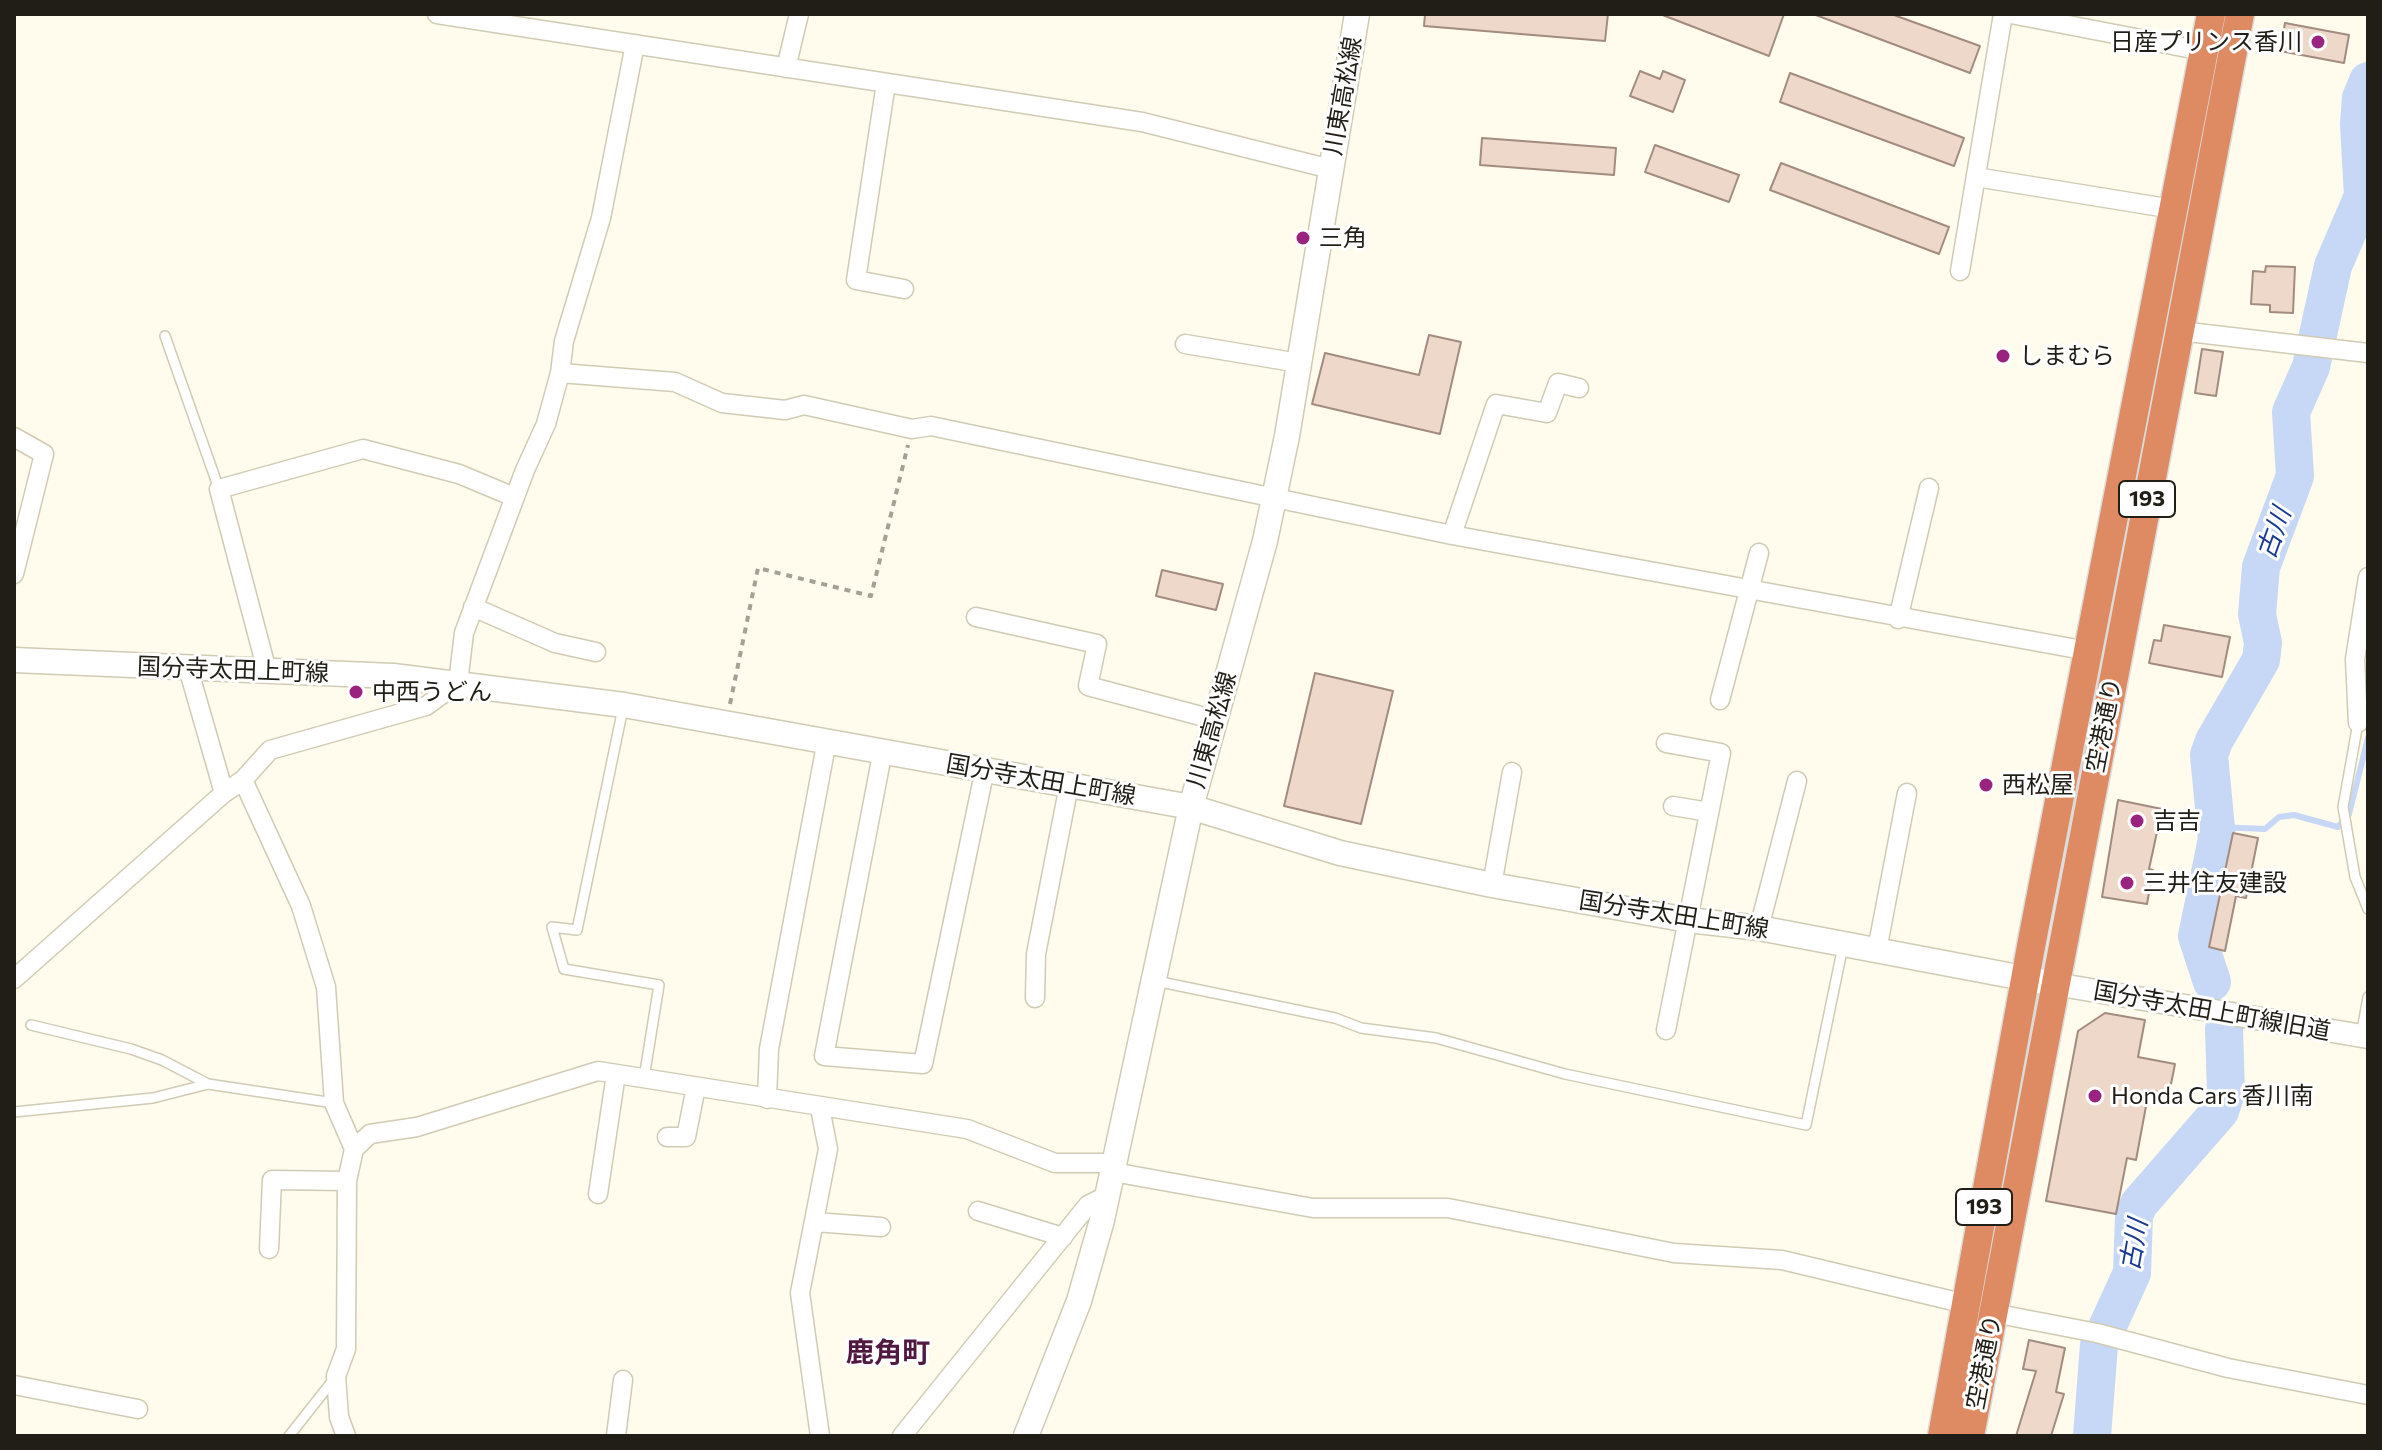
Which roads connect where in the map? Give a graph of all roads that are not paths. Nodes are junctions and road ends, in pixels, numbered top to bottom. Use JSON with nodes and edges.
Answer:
{"nodes":[{"id":1,"x":437,"y":14,"type":"edge"},
{"id":2,"x":799,"y":14,"type":"edge"},
{"id":3,"x":1357,"y":14,"type":"edge"},
{"id":4,"x":2003,"y":14,"type":"edge"},
{"id":5,"x":2011,"y":14,"type":"edge"},
{"id":6,"x":2211,"y":14,"type":"edge"},
{"id":7,"x":2240,"y":14,"type":"edge"},
{"id":8,"x":635,"y":44,"type":"junction"},
{"id":9,"x":2203,"y":51,"type":"junction"},
{"id":10,"x":786,"y":68,"type":"junction"},
{"id":11,"x":886,"y":83,"type":"junction"},
{"id":12,"x":1331,"y":169,"type":"junction"},
{"id":13,"x":1976,"y":177,"type":"junction"},
{"id":14,"x":2173,"y":209,"type":"junction"},
{"id":15,"x":1960,"y":271,"type":"dead end"},
{"id":16,"x":904,"y":289,"type":"dead end"},
{"id":17,"x":2180,"y":331,"type":"junction"},
{"id":18,"x":165,"y":336,"type":"dead end"},
{"id":19,"x":1185,"y":344,"type":"dead end"},
{"id":20,"x":2368,"y":353,"type":"edge"},
{"id":21,"x":1299,"y":363,"type":"junction"},
{"id":22,"x":560,"y":373,"type":"junction"},
{"id":23,"x":1579,"y":388,"type":"dead end"},
{"id":24,"x":14,"y":437,"type":"edge"},
{"id":25,"x":1929,"y":488,"type":"dead end"},
{"id":26,"x":219,"y":489,"type":"junction"},
{"id":27,"x":514,"y":497,"type":"junction"},
{"id":28,"x":1273,"y":499,"type":"junction"},
{"id":29,"x":1452,"y":535,"type":"junction"},
{"id":30,"x":1759,"y":553,"type":"dead end"},
{"id":31,"x":14,"y":574,"type":"edge"},
{"id":32,"x":2368,"y":577,"type":"edge"},
{"id":33,"x":1748,"y":589,"type":"junction"},
{"id":34,"x":473,"y":607,"type":"junction"},
{"id":35,"x":976,"y":617,"type":"dead end"},
{"id":36,"x":1898,"y":619,"type":"junction"},
{"id":37,"x":2088,"y":651,"type":"junction"},
{"id":38,"x":596,"y":652,"type":"dead end"},
{"id":39,"x":14,"y":660,"type":"edge"},
{"id":40,"x":188,"y":668,"type":"junction"},
{"id":41,"x":267,"y":671,"type":"junction"},
{"id":42,"x":458,"y":683,"type":"junction"},
{"id":43,"x":1720,"y":700,"type":"dead end"},
{"id":44,"x":624,"y":705,"type":"junction"},
{"id":45,"x":1216,"y":720,"type":"junction"},
{"id":46,"x":2358,"y":723,"type":"joint"},
{"id":47,"x":827,"y":740,"type":"junction"},
{"id":48,"x":1666,"y":743,"type":"dead end"},
{"id":49,"x":883,"y":750,"type":"junction"},
{"id":50,"x":985,"y":769,"type":"junction"},
{"id":51,"x":1512,"y":772,"type":"dead end"},
{"id":52,"x":243,"y":780,"type":"junction"},
{"id":53,"x":1797,"y":781,"type":"dead end"},
{"id":54,"x":1069,"y":785,"type":"junction"},
{"id":55,"x":224,"y":793,"type":"junction"},
{"id":56,"x":1907,"y":793,"type":"dead end"},
{"id":57,"x":1673,"y":806,"type":"dead end"},
{"id":58,"x":1191,"y":807,"type":"junction"},
{"id":59,"x":1709,"y":812,"type":"junction"},
{"id":60,"x":1492,"y":885,"type":"junction"},
{"id":61,"x":2368,"y":909,"type":"edge"},
{"id":62,"x":1688,"y":920,"type":"junction"},
{"id":63,"x":1759,"y":928,"type":"junction"},
{"id":64,"x":1843,"y":944,"type":"junction"},
{"id":65,"x":1877,"y":950,"type":"junction"},
{"id":66,"x":2026,"y":978,"type":"junction"},
{"id":67,"x":14,"y":979,"type":"edge"},
{"id":68,"x":1153,"y":980,"type":"junction"},
{"id":69,"x":2055,"y":984,"type":"junction"},
{"id":70,"x":2368,"y":997,"type":"edge"},
{"id":71,"x":1035,"y":998,"type":"dead end"},
{"id":72,"x":31,"y":1025,"type":"dead end"},
{"id":73,"x":1666,"y":1030,"type":"dead end"},
{"id":74,"x":2365,"y":1037,"type":"edge"},
{"id":75,"x":616,"y":1074,"type":"junction"},
{"id":76,"x":644,"y":1078,"type":"junction"},
{"id":77,"x":208,"y":1084,"type":"junction"},
{"id":78,"x":696,"y":1087,"type":"junction"},
{"id":79,"x":767,"y":1099,"type":"junction"},
{"id":80,"x":334,"y":1103,"type":"junction"},
{"id":81,"x":820,"y":1108,"type":"junction"},
{"id":82,"x":14,"y":1112,"type":"edge"},
{"id":83,"x":667,"y":1137,"type":"dead end"},
{"id":84,"x":354,"y":1149,"type":"junction"},
{"id":85,"x":1112,"y":1177,"type":"junction"},
{"id":86,"x":347,"y":1181,"type":"junction"},
{"id":87,"x":598,"y":1194,"type":"dead end"},
{"id":88,"x":978,"y":1211,"type":"dead end"},
{"id":89,"x":815,"y":1222,"type":"junction"},
{"id":90,"x":881,"y":1227,"type":"dead end"},
{"id":91,"x":1063,"y":1237,"type":"junction"},
{"id":92,"x":269,"y":1249,"type":"dead end"},
{"id":93,"x":1966,"y":1304,"type":"junction"},
{"id":94,"x":1993,"y":1313,"type":"junction"},
{"id":95,"x":336,"y":1376,"type":"junction"},
{"id":96,"x":623,"y":1380,"type":"dead end"},
{"id":97,"x":14,"y":1385,"type":"edge"},
{"id":98,"x":2368,"y":1395,"type":"edge"},
{"id":99,"x":138,"y":1409,"type":"dead end"},
{"id":100,"x":289,"y":1436,"type":"edge"},
{"id":101,"x":346,"y":1436,"type":"edge"},
{"id":102,"x":616,"y":1436,"type":"edge"},
{"id":103,"x":820,"y":1436,"type":"edge"},
{"id":104,"x":902,"y":1436,"type":"edge"},
{"id":105,"x":1026,"y":1436,"type":"edge"},
{"id":106,"x":1942,"y":1436,"type":"edge"},
{"id":107,"x":1970,"y":1436,"type":"edge"}],
"edges":[{"from":1,"to":8,"type":"street"},
{"from":2,"to":10,"type":"street"},
{"from":3,"to":12,"type":"main road","name":"川東高松線"},
{"from":4,"to":13,"type":"street"},
{"from":5,"to":9,"type":"street"},
{"from":6,"to":9,"type":"highway","name":"空港通り","number":"193"},
{"from":7,"to":17,"type":"highway","name":"空港通り","number":"193"},
{"from":8,"to":10,"type":"street"},
{"from":8,"to":22,"type":"street"},
{"from":9,"to":14,"type":"highway","name":"空港通り","number":"193"},
{"from":10,"to":11,"type":"street"},
{"from":11,"to":12,"type":"street"},
{"from":11,"to":16,"type":"street"},
{"from":12,"to":21,"type":"main road","name":"川東高松線"},
{"from":13,"to":14,"type":"street"},
{"from":13,"to":15,"type":"street"},
{"from":14,"to":37,"type":"highway","name":"空港通り","number":"193"},
{"from":17,"to":20,"type":"street"},
{"from":17,"to":69,"type":"highway","name":"空港通り","number":"193"},
{"from":18,"to":26,"type":"lane"},
{"from":19,"to":21,"type":"street"},
{"from":21,"to":28,"type":"main road","name":"川東高松線"},
{"from":22,"to":27,"type":"street"},
{"from":22,"to":28,"type":"street"},
{"from":23,"to":29,"type":"street"},
{"from":24,"to":31,"type":"street"},
{"from":25,"to":36,"type":"street"},
{"from":26,"to":27,"type":"street"},
{"from":26,"to":41,"type":"street"},
{"from":27,"to":34,"type":"street"},
{"from":28,"to":29,"type":"street"},
{"from":28,"to":45,"type":"main road","name":"川東高松線"},
{"from":29,"to":33,"type":"street"},
{"from":30,"to":33,"type":"street"},
{"from":32,"to":46,"type":"street"},
{"from":33,"to":36,"type":"street"},
{"from":33,"to":43,"type":"street"},
{"from":34,"to":38,"type":"street"},
{"from":34,"to":42,"type":"street"},
{"from":35,"to":45,"type":"street"},
{"from":36,"to":37,"type":"street"},
{"from":37,"to":66,"type":"highway","name":"空港通り","number":"193"},
{"from":39,"to":40,"type":"main road","name":"国分寺太田上町線"},
{"from":40,"to":41,"type":"main road","name":"国分寺太田上町線"},
{"from":40,"to":55,"type":"street"},
{"from":41,"to":42,"type":"main road","name":"国分寺太田上町線"},
{"from":42,"to":44,"type":"main road","name":"国分寺太田上町線"},
{"from":42,"to":52,"type":"street"},
{"from":44,"to":47,"type":"main road","name":"国分寺太田上町線"},
{"from":44,"to":76,"type":"lane"},
{"from":45,"to":58,"type":"main road","name":"川東高松線"},
{"from":46,"to":61,"type":"lane"},
{"from":47,"to":49,"type":"main road","name":"国分寺太田上町線"},
{"from":47,"to":79,"type":"street"},
{"from":48,"to":59,"type":"street"},
{"from":49,"to":50,"type":"main road","name":"国分寺太田上町線"},
{"from":49,"to":50,"type":"street"},
{"from":50,"to":54,"type":"main road","name":"国分寺太田上町線"},
{"from":51,"to":60,"type":"street"},
{"from":52,"to":55,"type":"street"},
{"from":52,"to":80,"type":"street"},
{"from":53,"to":63,"type":"street"},
{"from":54,"to":58,"type":"main road","name":"国分寺太田上町線"},
{"from":54,"to":71,"type":"street"},
{"from":55,"to":67,"type":"street"},
{"from":56,"to":65,"type":"street"},
{"from":57,"to":59,"type":"street"},
{"from":58,"to":60,"type":"main road","name":"国分寺太田上町線"},
{"from":58,"to":68,"type":"main road","name":"川東高松線"},
{"from":59,"to":62,"type":"street"},
{"from":60,"to":62,"type":"main road","name":"国分寺太田上町線"},
{"from":62,"to":63,"type":"main road","name":"国分寺太田上町線"},
{"from":62,"to":73,"type":"street"},
{"from":63,"to":64,"type":"main road","name":"国分寺太田上町線"},
{"from":64,"to":65,"type":"main road","name":"国分寺太田上町線"},
{"from":64,"to":68,"type":"lane"},
{"from":65,"to":66,"type":"main road","name":"国分寺太田上町線"},
{"from":66,"to":69,"type":"main road","name":"国分寺太田上町線"},
{"from":66,"to":93,"type":"highway","name":"空港通り","number":"193"},
{"from":68,"to":85,"type":"main road","name":"川東高松線"},
{"from":69,"to":74,"type":"street","name":"国分寺太田上町線旧道"},
{"from":69,"to":94,"type":"highway","name":"空港通り","number":"193"},
{"from":70,"to":74,"type":"lane"},
{"from":72,"to":77,"type":"lane"},
{"from":75,"to":76,"type":"street"},
{"from":75,"to":84,"type":"street"},
{"from":75,"to":87,"type":"street"},
{"from":76,"to":78,"type":"street"},
{"from":77,"to":80,"type":"lane"},
{"from":77,"to":82,"type":"lane"},
{"from":78,"to":79,"type":"street"},
{"from":78,"to":83,"type":"street"},
{"from":79,"to":81,"type":"street"},
{"from":80,"to":84,"type":"street"},
{"from":81,"to":85,"type":"street"},
{"from":81,"to":89,"type":"street"},
{"from":84,"to":86,"type":"street"},
{"from":85,"to":91,"type":"street"},
{"from":85,"to":93,"type":"street"},
{"from":85,"to":105,"type":"main road","name":"川東高松線"},
{"from":86,"to":92,"type":"street"},
{"from":86,"to":95,"type":"street"},
{"from":88,"to":91,"type":"street"},
{"from":89,"to":90,"type":"street"},
{"from":89,"to":103,"type":"street"},
{"from":91,"to":104,"type":"street"},
{"from":93,"to":106,"type":"highway","name":"空港通り","number":"193"},
{"from":94,"to":98,"type":"street"},
{"from":94,"to":107,"type":"highway","name":"空港通り","number":"193"},
{"from":95,"to":100,"type":"lane"},
{"from":95,"to":101,"type":"street"},
{"from":96,"to":102,"type":"street"},
{"from":97,"to":99,"type":"street"}]}
